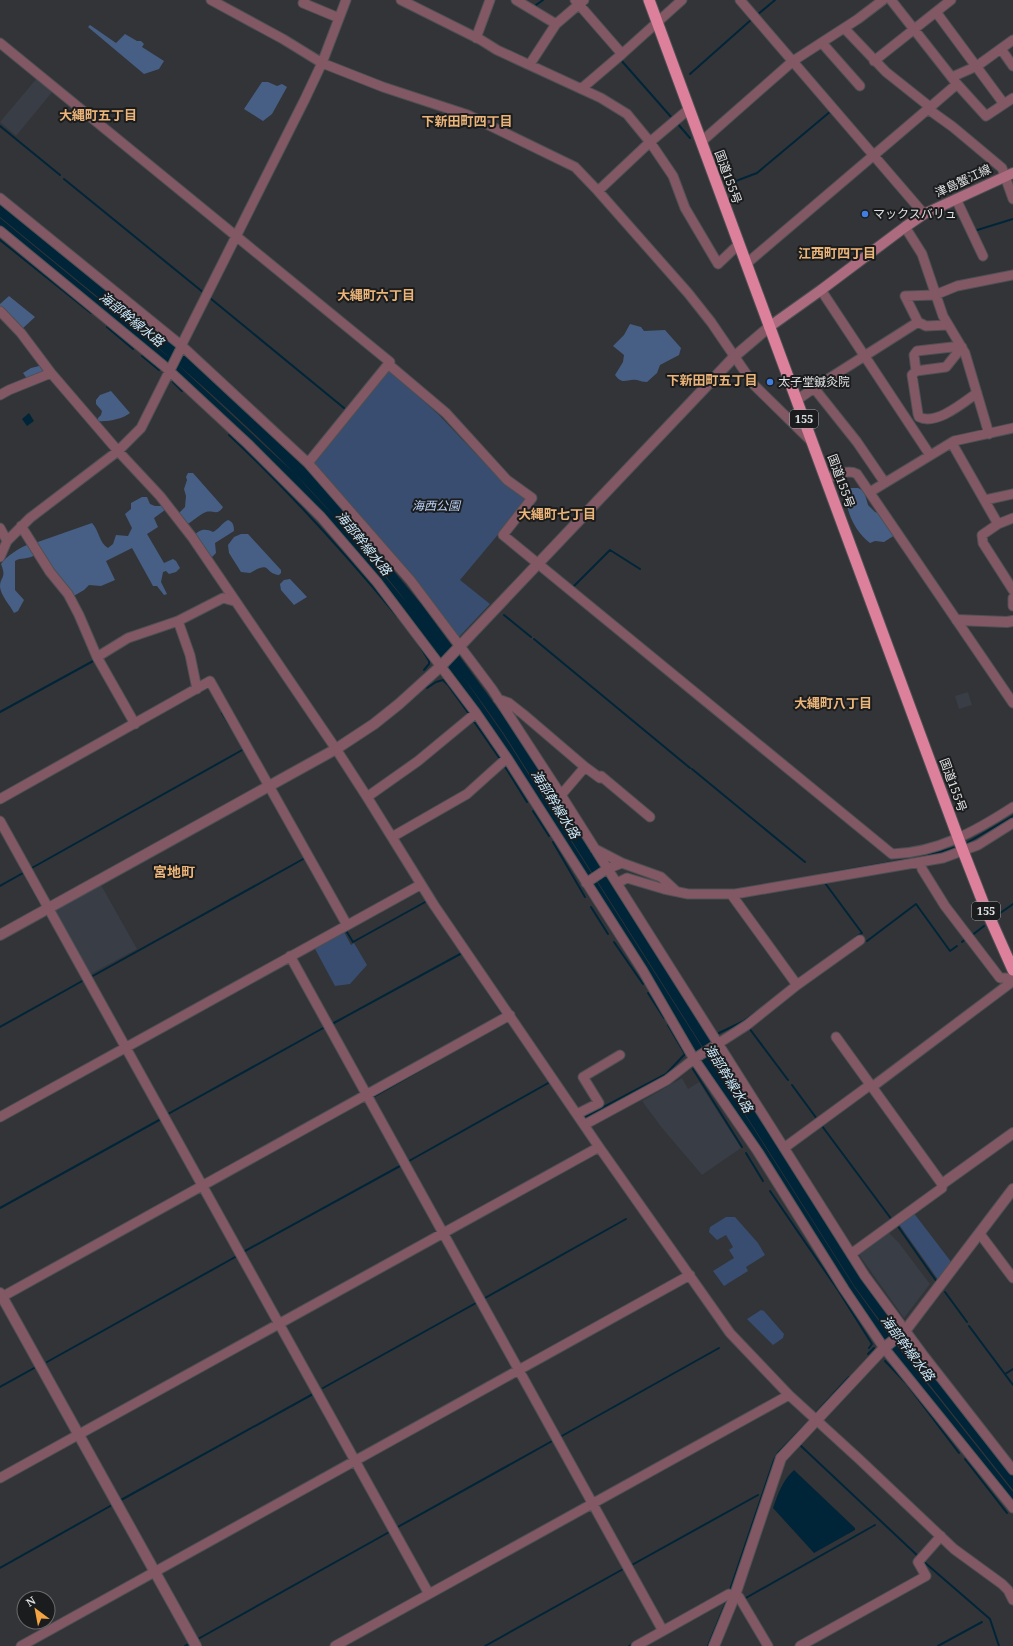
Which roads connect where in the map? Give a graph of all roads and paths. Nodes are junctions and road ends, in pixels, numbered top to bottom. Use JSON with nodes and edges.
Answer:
{"nodes":[{"id":1,"x":211,"y":0,"type":"edge"},
{"id":2,"x":305,"y":0,"type":"edge"},
{"id":3,"x":346,"y":0,"type":"edge"},
{"id":4,"x":401,"y":0,"type":"edge"},
{"id":5,"x":490,"y":0,"type":"edge"},
{"id":6,"x":516,"y":0,"type":"edge"},
{"id":7,"x":649,"y":0,"type":"edge"},
{"id":8,"x":682,"y":0,"type":"edge"},
{"id":9,"x":740,"y":0,"type":"edge"},
{"id":10,"x":883,"y":0,"type":"edge"},
{"id":11,"x":891,"y":0,"type":"edge"},
{"id":12,"x":951,"y":0,"type":"edge"},
{"id":13,"x":580,"y":1,"type":"edge"},
{"id":14,"x":936,"y":12,"type":"junction"},
{"id":15,"x":339,"y":18,"type":"junction"},
{"id":16,"x":657,"y":22,"type":"junction"},
{"id":17,"x":556,"y":24,"type":"junction"},
{"id":18,"x":844,"y":28,"type":"junction"},
{"id":19,"x":913,"y":30,"type":"junction"},
{"id":20,"x":476,"y":38,"type":"junction"},
{"id":21,"x":1013,"y":40,"type":"edge"},
{"id":22,"x":0,"y":43,"type":"edge"},
{"id":23,"x":822,"y":43,"type":"junction"},
{"id":24,"x":1001,"y":49,"type":"junction"},
{"id":25,"x":622,"y":54,"type":"junction"},
{"id":26,"x":874,"y":61,"type":"junction"},
{"id":27,"x":793,"y":62,"type":"junction"},
{"id":28,"x":322,"y":63,"type":"junction"},
{"id":29,"x":530,"y":64,"type":"junction"},
{"id":30,"x":977,"y":66,"type":"junction"},
{"id":31,"x":1013,"y":66,"type":"edge"},
{"id":32,"x":954,"y":81,"type":"junction"},
{"id":33,"x":860,"y":86,"type":"dead end"},
{"id":34,"x":581,"y":89,"type":"junction"},
{"id":35,"x":1010,"y":102,"type":"edge"},
{"id":36,"x":929,"y":108,"type":"junction"},
{"id":37,"x":689,"y":109,"type":"junction"},
{"id":38,"x":650,"y":142,"type":"junction"},
{"id":39,"x":701,"y":142,"type":"junction"},
{"id":40,"x":874,"y":156,"type":"junction"},
{"id":41,"x":1009,"y":174,"type":"edge"},
{"id":42,"x":598,"y":191,"type":"junction"},
{"id":43,"x":0,"y":198,"type":"edge"},
{"id":44,"x":956,"y":199,"type":"junction"},
{"id":45,"x":1013,"y":199,"type":"edge"},
{"id":46,"x":924,"y":214,"type":"junction"},
{"id":47,"x":905,"y":227,"type":"junction"},
{"id":48,"x":0,"y":231,"type":"edge"},
{"id":49,"x":236,"y":237,"type":"junction"},
{"id":50,"x":739,"y":244,"type":"junction"},
{"id":51,"x":983,"y":256,"type":"dead end"},
{"id":52,"x":746,"y":264,"type":"junction"},
{"id":53,"x":1013,"y":275,"type":"edge"},
{"id":54,"x":822,"y":290,"type":"junction"},
{"id":55,"x":935,"y":295,"type":"junction"},
{"id":56,"x":1,"y":313,"type":"edge"},
{"id":57,"x":918,"y":322,"type":"junction"},
{"id":58,"x":948,"y":325,"type":"junction"},
{"id":59,"x":769,"y":327,"type":"junction"},
{"id":60,"x":181,"y":347,"type":"junction"},
{"id":61,"x":962,"y":347,"type":"junction"},
{"id":62,"x":735,"y":356,"type":"junction"},
{"id":63,"x":865,"y":356,"type":"junction"},
{"id":64,"x":388,"y":364,"type":"junction"},
{"id":65,"x":170,"y":370,"type":"junction"},
{"id":66,"x":916,"y":371,"type":"junction"},
{"id":67,"x":51,"y":373,"type":"junction"},
{"id":68,"x":814,"y":388,"type":"junction"},
{"id":69,"x":977,"y":393,"type":"junction"},
{"id":70,"x":0,"y":395,"type":"edge"},
{"id":71,"x":796,"y":400,"type":"junction"},
{"id":72,"x":1013,"y":428,"type":"edge"},
{"id":73,"x":989,"y":434,"type":"junction"},
{"id":74,"x":812,"y":441,"type":"junction"},
{"id":75,"x":954,"y":442,"type":"junction"},
{"id":76,"x":118,"y":451,"type":"junction"},
{"id":77,"x":930,"y":454,"type":"junction"},
{"id":78,"x":308,"y":463,"type":"junction"},
{"id":79,"x":826,"y":479,"type":"junction"},
{"id":80,"x":885,"y":483,"type":"junction"},
{"id":81,"x":870,"y":492,"type":"junction"},
{"id":82,"x":1013,"y":494,"type":"edge"},
{"id":83,"x":985,"y":500,"type":"junction"},
{"id":84,"x":1013,"y":518,"type":"edge"},
{"id":85,"x":998,"y":524,"type":"junction"},
{"id":86,"x":21,"y":526,"type":"junction"},
{"id":87,"x":0,"y":528,"type":"edge"},
{"id":88,"x":7,"y":541,"type":"junction"},
{"id":89,"x":0,"y":557,"type":"edge"},
{"id":90,"x":538,"y":564,"type":"junction"},
{"id":91,"x":224,"y":586,"type":"junction"},
{"id":92,"x":1013,"y":590,"type":"edge"},
{"id":93,"x":224,"y":598,"type":"junction"},
{"id":94,"x":1013,"y":598,"type":"edge"},
{"id":95,"x":234,"y":601,"type":"junction"},
{"id":96,"x":1013,"y":606,"type":"edge"},
{"id":97,"x":957,"y":620,"type":"junction"},
{"id":98,"x":178,"y":621,"type":"junction"},
{"id":99,"x":1013,"y":621,"type":"edge"},
{"id":100,"x":459,"y":648,"type":"junction"},
{"id":101,"x":97,"y":657,"type":"junction"},
{"id":102,"x":442,"y":665,"type":"junction"},
{"id":103,"x":197,"y":689,"type":"junction"},
{"id":104,"x":498,"y":699,"type":"junction"},
{"id":105,"x":1013,"y":704,"type":"edge"},
{"id":106,"x":476,"y":713,"type":"junction"},
{"id":107,"x":135,"y":724,"type":"junction"},
{"id":108,"x":336,"y":749,"type":"junction"},
{"id":109,"x":508,"y":758,"type":"junction"},
{"id":110,"x":585,"y":767,"type":"junction"},
{"id":111,"x":270,"y":786,"type":"junction"},
{"id":112,"x":561,"y":795,"type":"junction"},
{"id":113,"x":367,"y":797,"type":"junction"},
{"id":114,"x":0,"y":799,"type":"edge"},
{"id":115,"x":1013,"y":807,"type":"edge"},
{"id":116,"x":650,"y":817,"type":"dead end"},
{"id":117,"x":0,"y":821,"type":"edge"},
{"id":118,"x":1013,"y":823,"type":"edge"},
{"id":119,"x":392,"y":837,"type":"junction"},
{"id":120,"x":959,"y":838,"type":"junction"},
{"id":121,"x":594,"y":848,"type":"junction"},
{"id":122,"x":963,"y":851,"type":"junction"},
{"id":123,"x":904,"y":859,"type":"junction"},
{"id":124,"x":622,"y":863,"type":"junction"},
{"id":125,"x":921,"y":863,"type":"junction"},
{"id":126,"x":606,"y":870,"type":"junction"},
{"id":127,"x":586,"y":882,"type":"junction"},
{"id":128,"x":616,"y":883,"type":"junction"},
{"id":129,"x":420,"y":885,"type":"junction"},
{"id":130,"x":676,"y":891,"type":"junction"},
{"id":131,"x":731,"y":894,"type":"junction"},
{"id":132,"x":48,"y":908,"type":"junction"},
{"id":133,"x":347,"y":925,"type":"junction"},
{"id":134,"x":0,"y":935,"type":"edge"},
{"id":135,"x":860,"y":940,"type":"dead end"},
{"id":136,"x":290,"y":956,"type":"junction"},
{"id":137,"x":1013,"y":970,"type":"edge"},
{"id":138,"x":1013,"y":978,"type":"edge"},
{"id":139,"x":1013,"y":981,"type":"edge"},
{"id":140,"x":798,"y":985,"type":"junction"},
{"id":141,"x":510,"y":1016,"type":"junction"},
{"id":142,"x":836,"y":1037,"type":"dead end"},
{"id":143,"x":718,"y":1043,"type":"junction"},
{"id":144,"x":126,"y":1047,"type":"junction"},
{"id":145,"x":620,"y":1055,"type":"dead end"},
{"id":146,"x":694,"y":1058,"type":"junction"},
{"id":147,"x":871,"y":1086,"type":"junction"},
{"id":148,"x":366,"y":1095,"type":"junction"},
{"id":149,"x":577,"y":1114,"type":"junction"},
{"id":150,"x":0,"y":1117,"type":"edge"},
{"id":151,"x":584,"y":1125,"type":"junction"},
{"id":152,"x":1013,"y":1133,"type":"edge"},
{"id":153,"x":599,"y":1147,"type":"junction"},
{"id":154,"x":784,"y":1148,"type":"junction"},
{"id":155,"x":942,"y":1184,"type":"junction"},
{"id":156,"x":203,"y":1185,"type":"junction"},
{"id":157,"x":1013,"y":1189,"type":"edge"},
{"id":158,"x":443,"y":1233,"type":"junction"},
{"id":159,"x":980,"y":1234,"type":"junction"},
{"id":160,"x":851,"y":1254,"type":"junction"},
{"id":161,"x":690,"y":1275,"type":"junction"},
{"id":162,"x":1013,"y":1278,"type":"edge"},
{"id":163,"x":1,"y":1296,"type":"edge"},
{"id":164,"x":279,"y":1323,"type":"junction"},
{"id":165,"x":904,"y":1333,"type":"junction"},
{"id":166,"x":885,"y":1348,"type":"junction"},
{"id":167,"x":519,"y":1371,"type":"junction"},
{"id":168,"x":789,"y":1395,"type":"junction"},
{"id":169,"x":816,"y":1420,"type":"junction"},
{"id":170,"x":78,"y":1434,"type":"junction"},
{"id":171,"x":355,"y":1461,"type":"junction"},
{"id":172,"x":1013,"y":1470,"type":"edge"},
{"id":173,"x":0,"y":1478,"type":"edge"},
{"id":174,"x":592,"y":1504,"type":"junction"},
{"id":175,"x":1013,"y":1508,"type":"edge"},
{"id":176,"x":941,"y":1536,"type":"junction"},
{"id":177,"x":155,"y":1572,"type":"junction"},
{"id":178,"x":429,"y":1594,"type":"junction"},
{"id":179,"x":735,"y":1595,"type":"junction"},
{"id":180,"x":1013,"y":1600,"type":"edge"},
{"id":181,"x":663,"y":1631,"type":"junction"},
{"id":182,"x":21,"y":1646,"type":"edge"},
{"id":183,"x":196,"y":1646,"type":"edge"},
{"id":184,"x":335,"y":1646,"type":"edge"},
{"id":185,"x":636,"y":1646,"type":"edge"},
{"id":186,"x":714,"y":1646,"type":"edge"},
{"id":187,"x":768,"y":1646,"type":"edge"},
{"id":188,"x":800,"y":1646,"type":"edge"}],
"edges":[{"from":1,"to":28,"type":"street"},
{"from":2,"to":15,"type":"street"},
{"from":3,"to":15,"type":"street"},
{"from":4,"to":20,"type":"street"},
{"from":5,"to":20,"type":"street"},
{"from":6,"to":17,"type":"street"},
{"from":7,"to":16,"type":"highway","name":"国道155号","number":"155"},
{"from":8,"to":16,"type":"street"},
{"from":9,"to":27,"type":"street"},
{"from":10,"to":18,"type":"street"},
{"from":11,"to":19,"type":"street"},
{"from":12,"to":14,"type":"street"},
{"from":13,"to":17,"type":"street"},
{"from":13,"to":25,"type":"street"},
{"from":14,"to":19,"type":"street"},
{"from":14,"to":30,"type":"street"},
{"from":15,"to":28,"type":"street"},
{"from":16,"to":25,"type":"street"},
{"from":16,"to":37,"type":"highway","name":"国道155号","number":"155"},
{"from":17,"to":29,"type":"street"},
{"from":18,"to":23,"type":"street"},
{"from":18,"to":26,"type":"street"},
{"from":19,"to":26,"type":"street"},
{"from":19,"to":32,"type":"street"},
{"from":20,"to":29,"type":"street"},
{"from":21,"to":24,"type":"street"},
{"from":22,"to":49,"type":"street"},
{"from":23,"to":27,"type":"street"},
{"from":23,"to":33,"type":"street"},
{"from":24,"to":30,"type":"street"},
{"from":24,"to":31,"type":"street"},
{"from":25,"to":34,"type":"street"},
{"from":26,"to":36,"type":"street"},
{"from":27,"to":39,"type":"street"},
{"from":27,"to":40,"type":"street"},
{"from":28,"to":42,"type":"street"},
{"from":28,"to":49,"type":"street"},
{"from":29,"to":34,"type":"street"},
{"from":30,"to":32,"type":"street"},
{"from":30,"to":35,"type":"street"},
{"from":32,"to":35,"type":"street"},
{"from":32,"to":36,"type":"street"},
{"from":34,"to":38,"type":"street"},
{"from":36,"to":40,"type":"street"},
{"from":36,"to":41,"type":"street"},
{"from":37,"to":38,"type":"street"},
{"from":37,"to":39,"type":"highway","name":"国道155号","number":"155"},
{"from":38,"to":42,"type":"street"},
{"from":38,"to":50,"type":"street"},
{"from":39,"to":50,"type":"highway","name":"国道155号","number":"155"},
{"from":40,"to":46,"type":"street"},
{"from":40,"to":52,"type":"street"},
{"from":41,"to":44,"type":"main road","name":"津島蟹江線"},
{"from":41,"to":45,"type":"street"},
{"from":42,"to":62,"type":"street"},
{"from":43,"to":60,"type":"street"},
{"from":44,"to":46,"type":"main road","name":"津島蟹江線"},
{"from":44,"to":51,"type":"street"},
{"from":46,"to":47,"type":"main road","name":"津島蟹江線"},
{"from":47,"to":54,"type":"main road","name":"津島蟹江線"},
{"from":47,"to":55,"type":"street"},
{"from":48,"to":65,"type":"street"},
{"from":49,"to":60,"type":"street"},
{"from":49,"to":64,"type":"street"},
{"from":50,"to":52,"type":"highway","name":"国道155号","number":"155"},
{"from":52,"to":59,"type":"highway","name":"国道155号","number":"155"},
{"from":53,"to":55,"type":"street"},
{"from":54,"to":59,"type":"main road","name":"津島蟹江線"},
{"from":54,"to":63,"type":"street"},
{"from":55,"to":57,"type":"street"},
{"from":55,"to":58,"type":"street"},
{"from":56,"to":67,"type":"street"},
{"from":57,"to":58,"type":"street"},
{"from":57,"to":63,"type":"street"},
{"from":58,"to":61,"type":"street"},
{"from":59,"to":62,"type":"street"},
{"from":59,"to":71,"type":"highway","name":"国道155号","number":"155"},
{"from":60,"to":65,"type":"street"},
{"from":60,"to":78,"type":"street"},
{"from":61,"to":66,"type":"street"},
{"from":61,"to":66,"type":"street"},
{"from":61,"to":69,"type":"street"},
{"from":62,"to":74,"type":"street"},
{"from":62,"to":90,"type":"street"},
{"from":63,"to":68,"type":"street"},
{"from":63,"to":77,"type":"street"},
{"from":64,"to":78,"type":"street"},
{"from":64,"to":90,"type":"street"},
{"from":65,"to":76,"type":"street"},
{"from":65,"to":102,"type":"street"},
{"from":66,"to":69,"type":"street"},
{"from":67,"to":70,"type":"street"},
{"from":67,"to":76,"type":"street"},
{"from":68,"to":71,"type":"street"},
{"from":68,"to":80,"type":"street"},
{"from":69,"to":73,"type":"street"},
{"from":71,"to":74,"type":"highway","name":"国道155号","number":"155"},
{"from":72,"to":73,"type":"street"},
{"from":73,"to":75,"type":"street"},
{"from":74,"to":79,"type":"highway","name":"国道155号","number":"155"},
{"from":75,"to":77,"type":"street"},
{"from":75,"to":83,"type":"street"},
{"from":76,"to":86,"type":"street"},
{"from":76,"to":91,"type":"street"},
{"from":77,"to":80,"type":"street"},
{"from":78,"to":100,"type":"street"},
{"from":79,"to":81,"type":"street"},
{"from":79,"to":120,"type":"highway","name":"国道155号","number":"155"},
{"from":80,"to":81,"type":"street"},
{"from":81,"to":97,"type":"street"},
{"from":82,"to":83,"type":"street"},
{"from":83,"to":85,"type":"street"},
{"from":84,"to":85,"type":"street"},
{"from":85,"to":92,"type":"street"},
{"from":86,"to":88,"type":"street"},
{"from":86,"to":101,"type":"street"},
{"from":87,"to":88,"type":"street"},
{"from":88,"to":89,"type":"street"},
{"from":90,"to":100,"type":"street"},
{"from":90,"to":123,"type":"street"},
{"from":91,"to":93,"type":"street"},
{"from":91,"to":95,"type":"street"},
{"from":93,"to":95,"type":"street"},
{"from":93,"to":98,"type":"street"},
{"from":94,"to":96,"type":"street"},
{"from":95,"to":108,"type":"street"},
{"from":97,"to":99,"type":"street"},
{"from":97,"to":105,"type":"street"},
{"from":98,"to":101,"type":"street"},
{"from":98,"to":103,"type":"street"},
{"from":100,"to":102,"type":"street"},
{"from":100,"to":104,"type":"street"},
{"from":101,"to":107,"type":"street"},
{"from":102,"to":106,"type":"street"},
{"from":102,"to":108,"type":"street"},
{"from":103,"to":107,"type":"street"},
{"from":103,"to":111,"type":"street"},
{"from":104,"to":110,"type":"street"},
{"from":104,"to":112,"type":"street"},
{"from":106,"to":109,"type":"street"},
{"from":106,"to":113,"type":"street"},
{"from":107,"to":114,"type":"street"},
{"from":108,"to":111,"type":"street"},
{"from":108,"to":113,"type":"street"},
{"from":109,"to":119,"type":"street"},
{"from":109,"to":127,"type":"street"},
{"from":110,"to":112,"type":"street"},
{"from":110,"to":116,"type":"street"},
{"from":111,"to":132,"type":"street"},
{"from":111,"to":133,"type":"street"},
{"from":112,"to":121,"type":"street"},
{"from":113,"to":119,"type":"street"},
{"from":115,"to":120,"type":"street"},
{"from":117,"to":132,"type":"street"},
{"from":118,"to":122,"type":"street"},
{"from":119,"to":129,"type":"street"},
{"from":120,"to":122,"type":"highway","name":"国道155号","number":"155"},
{"from":120,"to":123,"type":"street"},
{"from":121,"to":124,"type":"street"},
{"from":121,"to":126,"type":"street"},
{"from":122,"to":125,"type":"street"},
{"from":122,"to":137,"type":"highway","name":"国道155号","number":"155"},
{"from":123,"to":125,"type":"street"},
{"from":123,"to":131,"type":"street"},
{"from":124,"to":126,"type":"street"},
{"from":124,"to":130,"type":"street"},
{"from":125,"to":138,"type":"street"},
{"from":126,"to":127,"type":"street"},
{"from":126,"to":128,"type":"street"},
{"from":127,"to":146,"type":"street"},
{"from":128,"to":130,"type":"street"},
{"from":128,"to":143,"type":"street"},
{"from":129,"to":133,"type":"street"},
{"from":129,"to":141,"type":"street"},
{"from":130,"to":131,"type":"street"},
{"from":131,"to":140,"type":"street"},
{"from":132,"to":134,"type":"street"},
{"from":132,"to":144,"type":"street"},
{"from":133,"to":136,"type":"street"},
{"from":135,"to":140,"type":"street"},
{"from":136,"to":144,"type":"street"},
{"from":136,"to":148,"type":"street"},
{"from":139,"to":147,"type":"street"},
{"from":140,"to":143,"type":"street"},
{"from":141,"to":148,"type":"street"},
{"from":141,"to":149,"type":"street"},
{"from":142,"to":147,"type":"street"},
{"from":143,"to":146,"type":"street"},
{"from":143,"to":154,"type":"street"},
{"from":144,"to":150,"type":"street"},
{"from":144,"to":156,"type":"street"},
{"from":145,"to":149,"type":"street"},
{"from":146,"to":151,"type":"street"},
{"from":146,"to":166,"type":"street"},
{"from":147,"to":154,"type":"street"},
{"from":147,"to":155,"type":"street"},
{"from":148,"to":156,"type":"street"},
{"from":148,"to":158,"type":"street"},
{"from":149,"to":151,"type":"street"},
{"from":151,"to":153,"type":"street"},
{"from":152,"to":155,"type":"street"},
{"from":153,"to":158,"type":"street"},
{"from":153,"to":161,"type":"street"},
{"from":154,"to":160,"type":"street"},
{"from":155,"to":160,"type":"street"},
{"from":156,"to":163,"type":"street"},
{"from":156,"to":164,"type":"street"},
{"from":157,"to":159,"type":"street"},
{"from":158,"to":164,"type":"street"},
{"from":158,"to":167,"type":"street"},
{"from":159,"to":162,"type":"street"},
{"from":159,"to":165,"type":"street"},
{"from":160,"to":165,"type":"street"},
{"from":161,"to":167,"type":"street"},
{"from":161,"to":168,"type":"street"},
{"from":163,"to":170,"type":"street"},
{"from":164,"to":170,"type":"street"},
{"from":164,"to":171,"type":"street"},
{"from":165,"to":166,"type":"street"},
{"from":165,"to":172,"type":"street"},
{"from":166,"to":169,"type":"street"},
{"from":166,"to":175,"type":"street"},
{"from":167,"to":171,"type":"street"},
{"from":167,"to":174,"type":"street"},
{"from":168,"to":169,"type":"street"},
{"from":168,"to":174,"type":"street"},
{"from":169,"to":176,"type":"street"},
{"from":169,"to":179,"type":"street"},
{"from":170,"to":173,"type":"street"},
{"from":170,"to":177,"type":"street"},
{"from":171,"to":177,"type":"street"},
{"from":171,"to":178,"type":"street"},
{"from":174,"to":178,"type":"street"},
{"from":174,"to":181,"type":"street"},
{"from":176,"to":180,"type":"street"},
{"from":176,"to":188,"type":"street"},
{"from":177,"to":182,"type":"street"},
{"from":177,"to":183,"type":"street"},
{"from":178,"to":184,"type":"street"},
{"from":179,"to":181,"type":"street"},
{"from":179,"to":186,"type":"street"},
{"from":179,"to":187,"type":"street"},
{"from":181,"to":185,"type":"street"}]}
